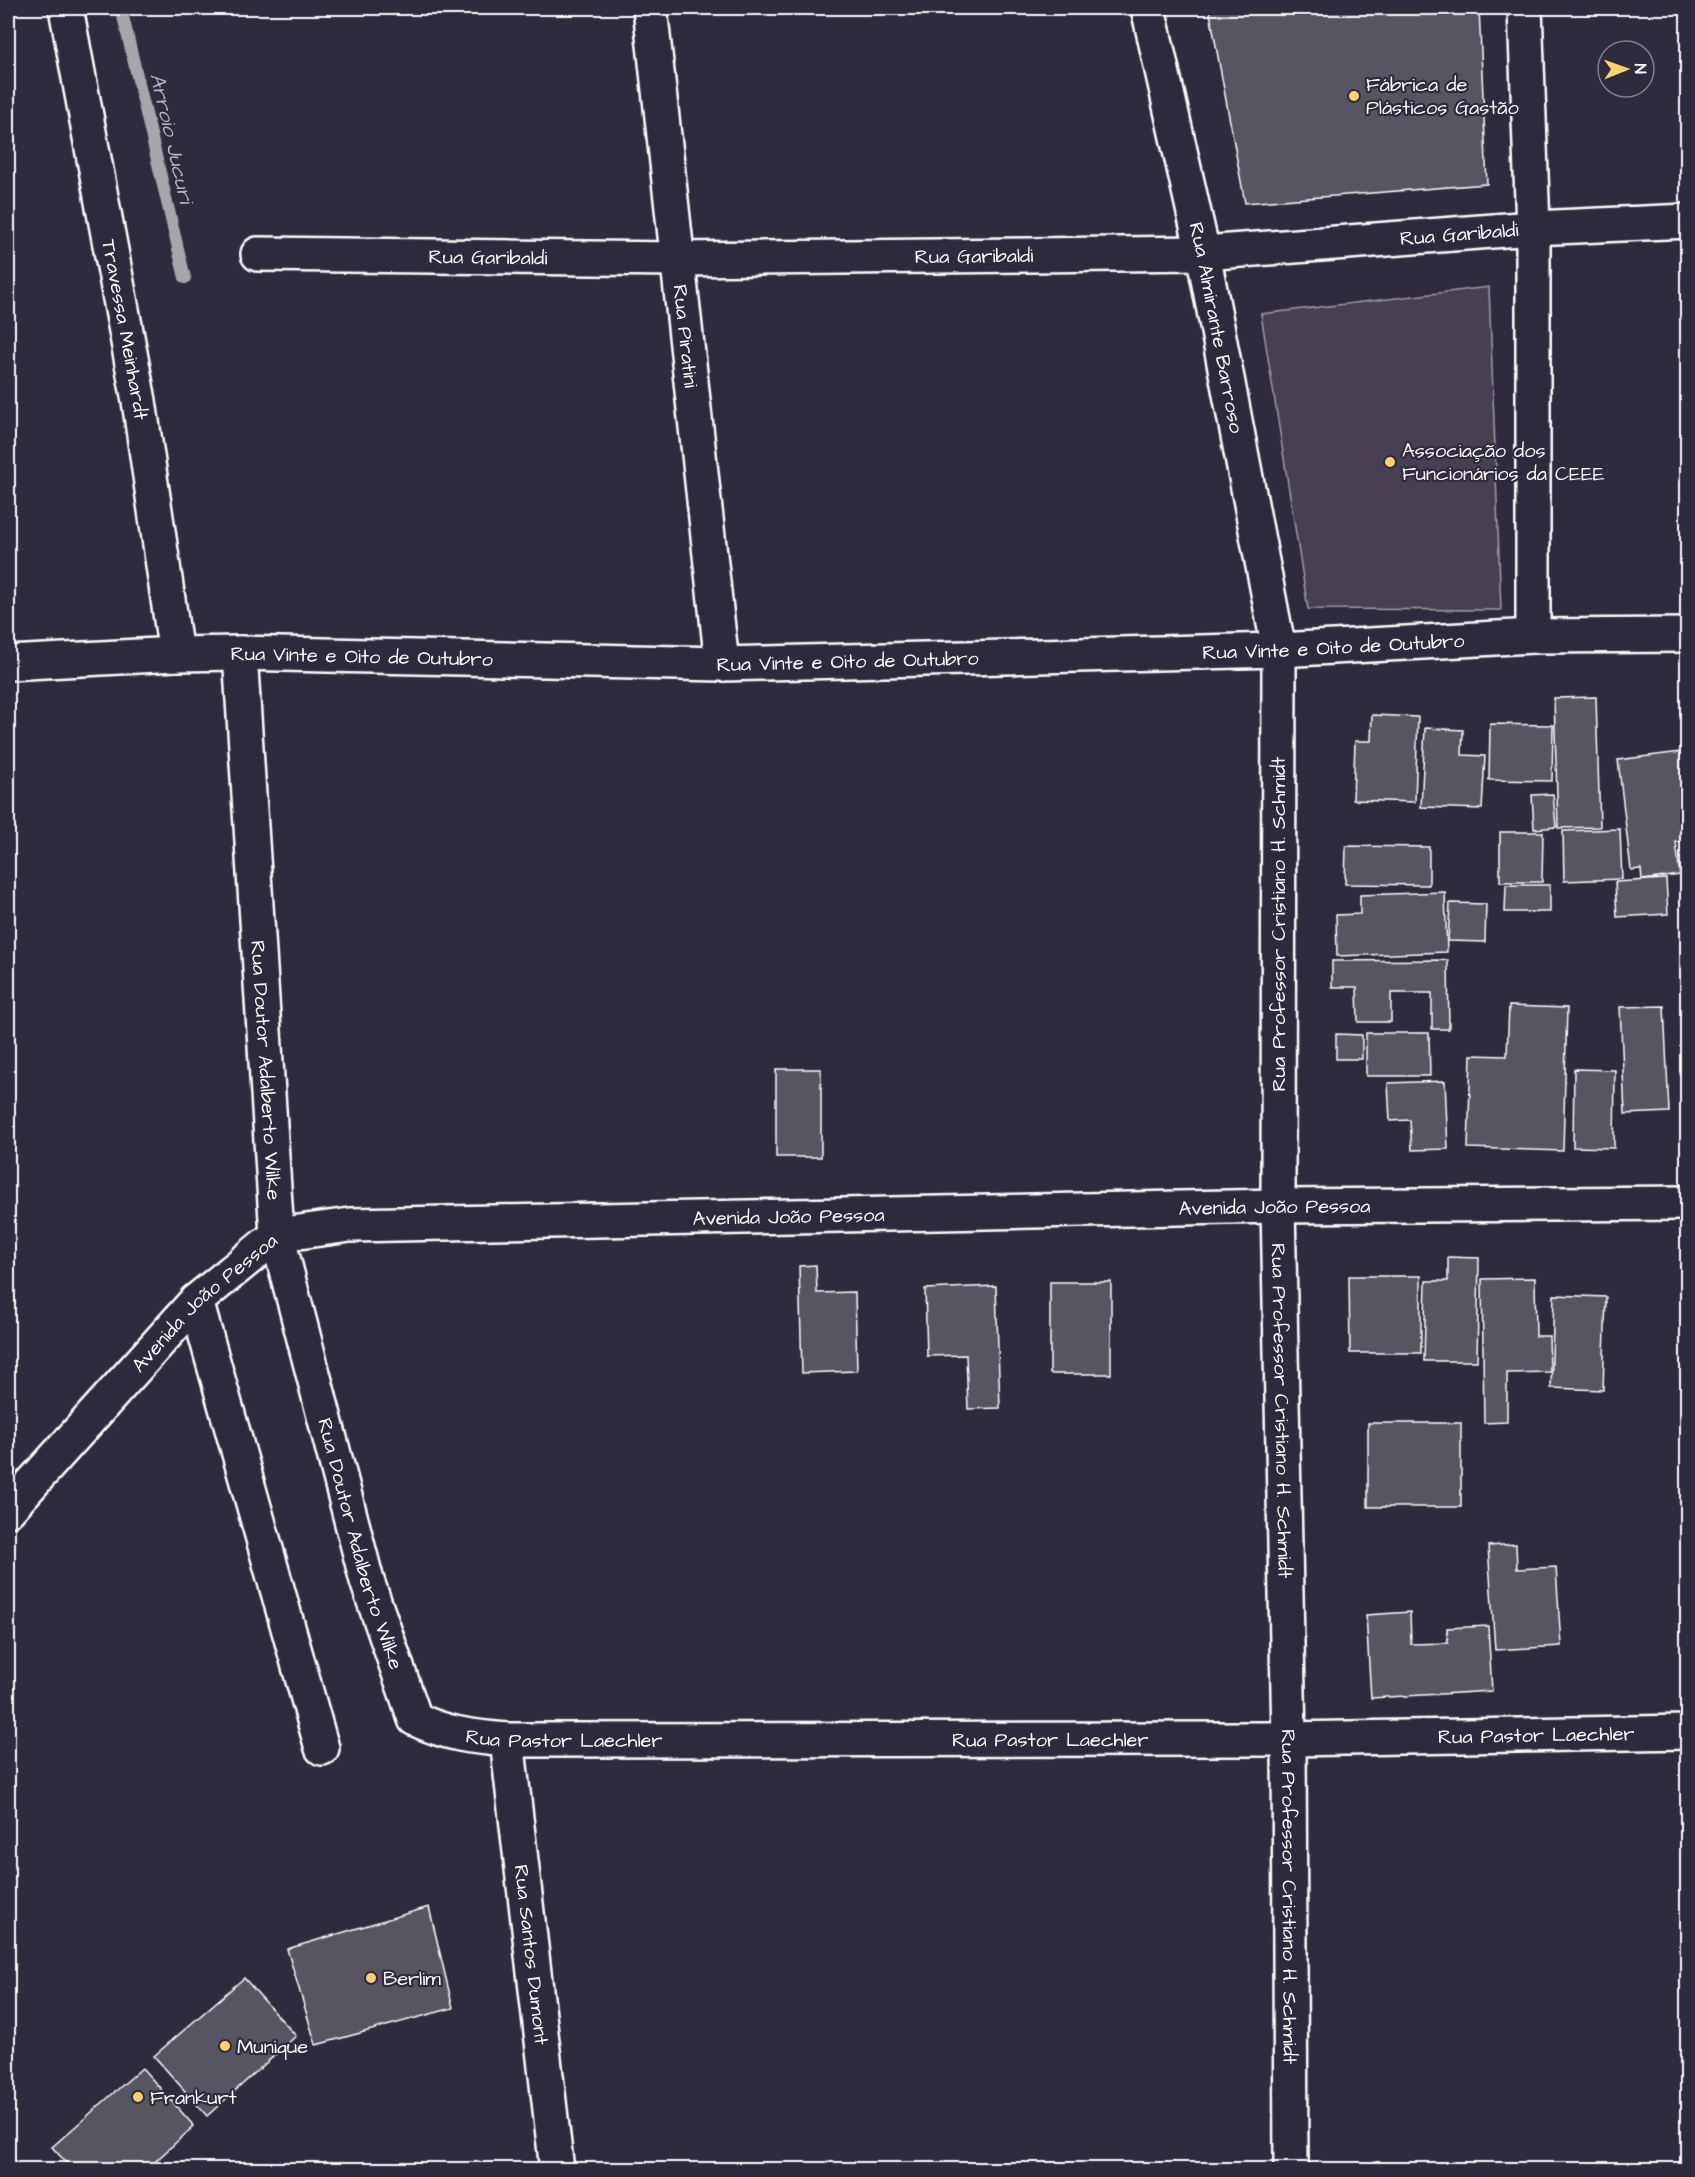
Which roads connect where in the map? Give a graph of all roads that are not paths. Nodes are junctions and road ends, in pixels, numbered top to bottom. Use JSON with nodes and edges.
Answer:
{"nodes":[{"id":1,"x":66,"y":8,"type":"edge"},
{"id":2,"x":650,"y":8,"type":"edge"},
{"id":3,"x":1148,"y":8,"type":"edge"},
{"id":4,"x":1525,"y":8,"type":"edge"},
{"id":5,"x":1688,"y":221,"type":"edge"},
{"id":6,"x":1533,"y":228,"type":"junction"},
{"id":7,"x":1203,"y":253,"type":"junction"},
{"id":8,"x":258,"y":254,"type":"dead end"},
{"id":9,"x":677,"y":259,"type":"junction"},
{"id":10,"x":1688,"y":635,"type":"edge"},
{"id":11,"x":1533,"y":636,"type":"junction"},
{"id":12,"x":1279,"y":650,"type":"junction"},
{"id":13,"x":240,"y":653,"type":"junction"},
{"id":14,"x":176,"y":654,"type":"junction"},
{"id":15,"x":8,"y":663,"type":"edge"},
{"id":16,"x":722,"y":664,"type":"junction"},
{"id":17,"x":1688,"y":1203,"type":"edge"},
{"id":18,"x":1278,"y":1206,"type":"junction"},
{"id":19,"x":277,"y":1235,"type":"junction"},
{"id":20,"x":196,"y":1301,"type":"junction"},
{"id":21,"x":8,"y":1510,"type":"edge"},
{"id":22,"x":415,"y":1719,"type":"joint"},
{"id":23,"x":1688,"y":1732,"type":"edge"},
{"id":24,"x":1289,"y":1739,"type":"junction"},
{"id":25,"x":507,"y":1740,"type":"junction"},
{"id":26,"x":322,"y":1748,"type":"dead end"},
{"id":27,"x":557,"y":2169,"type":"edge"},
{"id":28,"x":1292,"y":2169,"type":"edge"}],
"edges":[{"from":1,"to":14,"type":"street","name":"Travessa Meinhardt"},
{"from":2,"to":9,"type":"street","name":"Rua Piratini"},
{"from":3,"to":7,"type":"street","name":"Rua Almirante Barroso"},
{"from":4,"to":6,"type":"street"},
{"from":5,"to":6,"type":"street","name":"Rua Garibaldi"},
{"from":6,"to":7,"type":"street","name":"Rua Garibaldi"},
{"from":6,"to":11,"type":"street"},
{"from":7,"to":9,"type":"street","name":"Rua Garibaldi"},
{"from":7,"to":12,"type":"street","name":"Rua Almirante Barroso"},
{"from":8,"to":9,"type":"street","name":"Rua Garibaldi"},
{"from":9,"to":16,"type":"street","name":"Rua Piratini"},
{"from":10,"to":11,"type":"street","name":"Rua Vinte e Oito de Outubro"},
{"from":11,"to":12,"type":"street","name":"Rua Vinte e Oito de Outubro"},
{"from":12,"to":16,"type":"street","name":"Rua Vinte e Oito de Outubro"},
{"from":12,"to":18,"type":"street","name":"Rua Professor Cristiano H. Schmidt"},
{"from":13,"to":14,"type":"street","name":"Rua Vinte e Oito de Outubro"},
{"from":13,"to":16,"type":"street","name":"Rua Vinte e Oito de Outubro"},
{"from":13,"to":19,"type":"street","name":"Rua Doutor Adalberto Wilke"},
{"from":14,"to":15,"type":"street","name":"Rua Vinte e Oito de Outubro"},
{"from":17,"to":18,"type":"street","name":"Avenida João Pessoa"},
{"from":18,"to":19,"type":"street","name":"Avenida João Pessoa"},
{"from":18,"to":24,"type":"street","name":"Rua Professor Cristiano H. Schmidt"},
{"from":19,"to":20,"type":"street","name":"Avenida João Pessoa"},
{"from":19,"to":22,"type":"street","name":"Rua Doutor Adalberto Wilke"},
{"from":20,"to":21,"type":"street","name":"Avenida João Pessoa"},
{"from":20,"to":26,"type":"street"},
{"from":22,"to":25,"type":"street","name":"Rua Pastor Laechler"},
{"from":23,"to":24,"type":"street","name":"Rua Pastor Laechler"},
{"from":24,"to":25,"type":"street","name":"Rua Pastor Laechler"},
{"from":24,"to":28,"type":"street","name":"Rua Professor Cristiano H. Schmidt"},
{"from":25,"to":27,"type":"street","name":"Rua Santos Dumont"}]}
